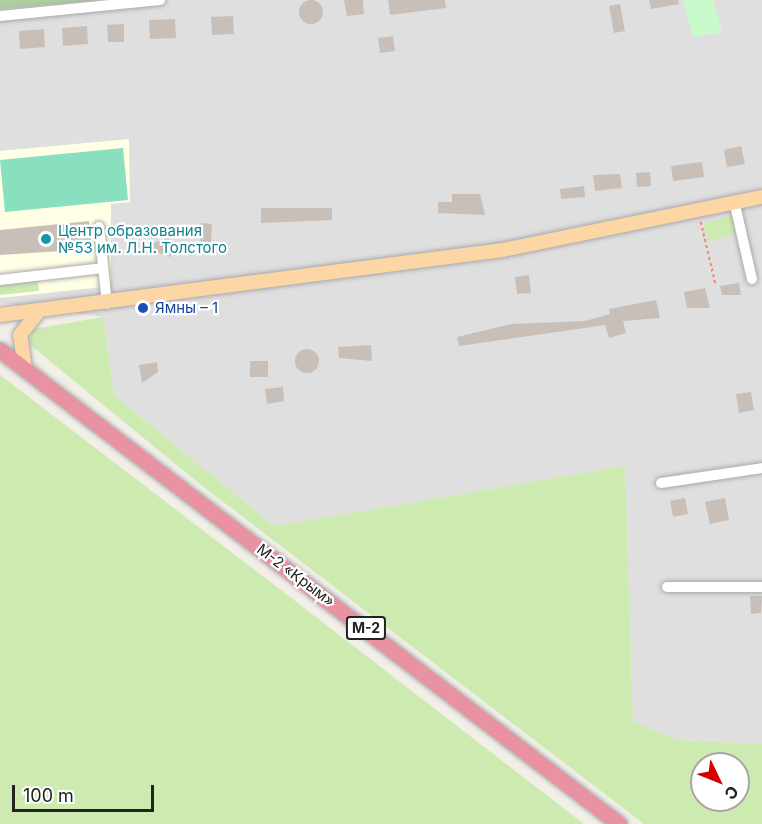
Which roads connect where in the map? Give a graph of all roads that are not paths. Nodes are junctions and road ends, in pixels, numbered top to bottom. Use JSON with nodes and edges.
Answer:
{"nodes":[{"id":1,"x":160,"y":0,"type":"edge"},
{"id":2,"x":0,"y":16,"type":"edge"},
{"id":3,"x":762,"y":197,"type":"edge"},
{"id":4,"x":735,"y":205,"type":"junction"},
{"id":5,"x":99,"y":227,"type":"dead end"},
{"id":6,"x":103,"y":268,"type":"junction"},
{"id":7,"x":752,"y":279,"type":"dead end"},
{"id":8,"x":0,"y":280,"type":"edge"},
{"id":9,"x":107,"y":304,"type":"junction"},
{"id":10,"x":38,"y":312,"type":"junction"},
{"id":11,"x":0,"y":315,"type":"edge"},
{"id":12,"x":0,"y":350,"type":"edge"},
{"id":13,"x":25,"y":369,"type":"junction"},
{"id":14,"x":762,"y":468,"type":"edge"},
{"id":15,"x":661,"y":483,"type":"dead end"},
{"id":16,"x":762,"y":587,"type":"edge"},
{"id":17,"x":668,"y":588,"type":"dead end"},
{"id":18,"x":619,"y":824,"type":"edge"}],
"edges":[{"from":1,"to":2,"type":"street"},
{"from":3,"to":4,"type":"main road"},
{"from":4,"to":7,"type":"street"},
{"from":4,"to":9,"type":"main road"},
{"from":5,"to":6,"type":"street"},
{"from":6,"to":8,"type":"street"},
{"from":6,"to":9,"type":"street"},
{"from":9,"to":10,"type":"main road"},
{"from":10,"to":11,"type":"main road"},
{"from":10,"to":13,"type":"main road"},
{"from":12,"to":13,"type":"highway","name":"М-2 «Крым»","number":"М-2"},
{"from":13,"to":18,"type":"highway","name":"М-2 «Крым»","number":"М-2"},
{"from":14,"to":15,"type":"street"},
{"from":16,"to":17,"type":"street"}]}
